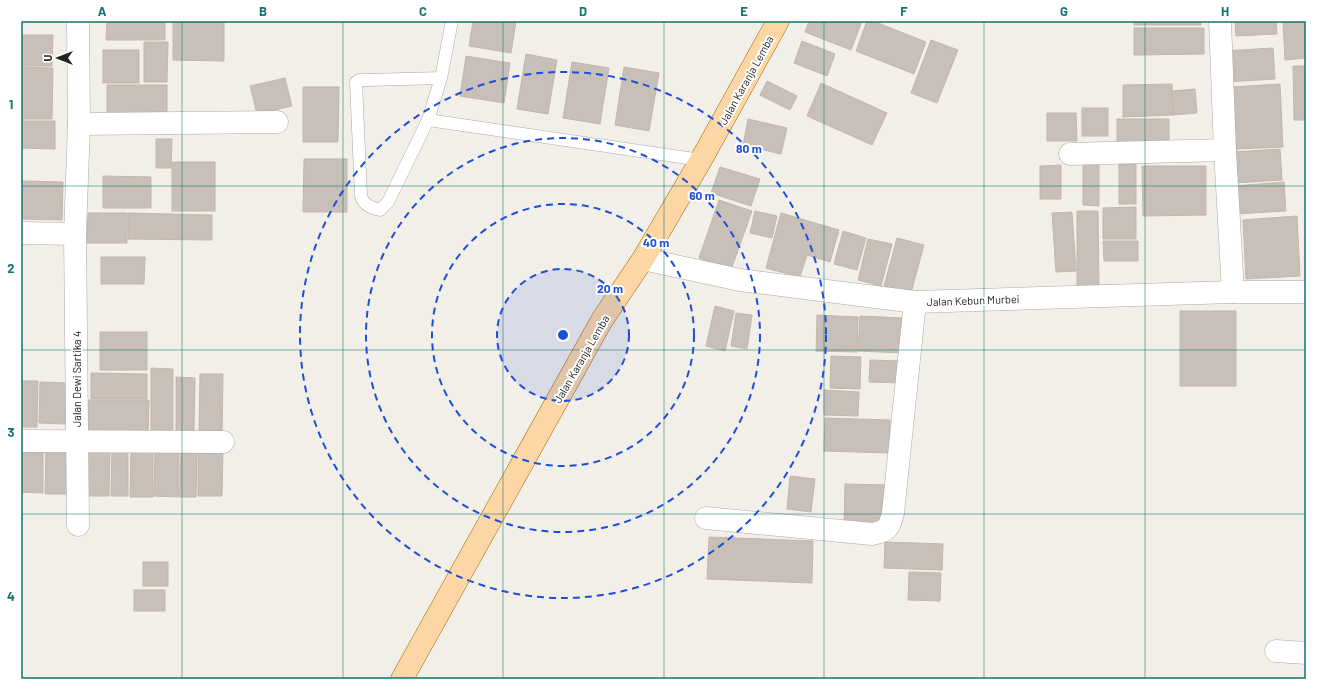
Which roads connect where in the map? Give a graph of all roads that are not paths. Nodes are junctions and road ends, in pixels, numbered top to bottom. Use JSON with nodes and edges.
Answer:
{"nodes":[{"id":1,"x":78,"y":21,"type":"edge"},
{"id":2,"x":452,"y":21,"type":"edge"},
{"id":3,"x":778,"y":21,"type":"edge"},
{"id":4,"x":1220,"y":21,"type":"edge"},
{"id":5,"x":442,"y":78,"type":"junction"},
{"id":6,"x":428,"y":120,"type":"junction"},
{"id":7,"x":277,"y":122,"type":"dead end"},
{"id":8,"x":79,"y":124,"type":"junction"},
{"id":9,"x":1225,"y":150,"type":"junction"},
{"id":10,"x":1070,"y":154,"type":"dead end"},
{"id":11,"x":701,"y":160,"type":"junction"},
{"id":12,"x":21,"y":233,"type":"edge"},
{"id":13,"x":75,"y":234,"type":"junction"},
{"id":14,"x":643,"y":259,"type":"junction"},
{"id":15,"x":1233,"y":292,"type":"junction"},
{"id":16,"x":1306,"y":292,"type":"edge"},
{"id":17,"x":915,"y":302,"type":"junction"},
{"id":18,"x":21,"y":441,"type":"edge"},
{"id":19,"x":77,"y":442,"type":"junction"},
{"id":20,"x":223,"y":442,"type":"dead end"},
{"id":21,"x":706,"y":518,"type":"dead end"},
{"id":22,"x":78,"y":525,"type":"dead end"},
{"id":23,"x":1276,"y":651,"type":"dead end"},
{"id":24,"x":1306,"y":653,"type":"edge"},
{"id":25,"x":402,"y":679,"type":"edge"}],
"edges":[{"from":1,"to":8,"type":"street","name":"Jalan Dewi Sartika 4"},
{"from":2,"to":5,"type":"lane"},
{"from":3,"to":11,"type":"main road","name":"Jalan Karanja Lemba"},
{"from":4,"to":9,"type":"street"},
{"from":5,"to":6,"type":"lane"},
{"from":5,"to":6,"type":"lane"},
{"from":6,"to":11,"type":"lane"},
{"from":7,"to":8,"type":"street"},
{"from":8,"to":13,"type":"street","name":"Jalan Dewi Sartika 4"},
{"from":9,"to":10,"type":"street"},
{"from":9,"to":15,"type":"street"},
{"from":11,"to":14,"type":"main road","name":"Jalan Karanja Lemba"},
{"from":12,"to":13,"type":"street"},
{"from":13,"to":19,"type":"street","name":"Jalan Dewi Sartika 4"},
{"from":14,"to":17,"type":"street","name":"Jalan Kebun Murbei"},
{"from":14,"to":25,"type":"main road","name":"Jalan Karanja Lemba"},
{"from":15,"to":16,"type":"street","name":"Jalan Kebun Murbei"},
{"from":15,"to":17,"type":"street","name":"Jalan Kebun Murbei"},
{"from":17,"to":21,"type":"street"},
{"from":18,"to":19,"type":"street"},
{"from":19,"to":20,"type":"street"},
{"from":19,"to":22,"type":"street","name":"Jalan Dewi Sartika 4"},
{"from":23,"to":24,"type":"street"}]}
